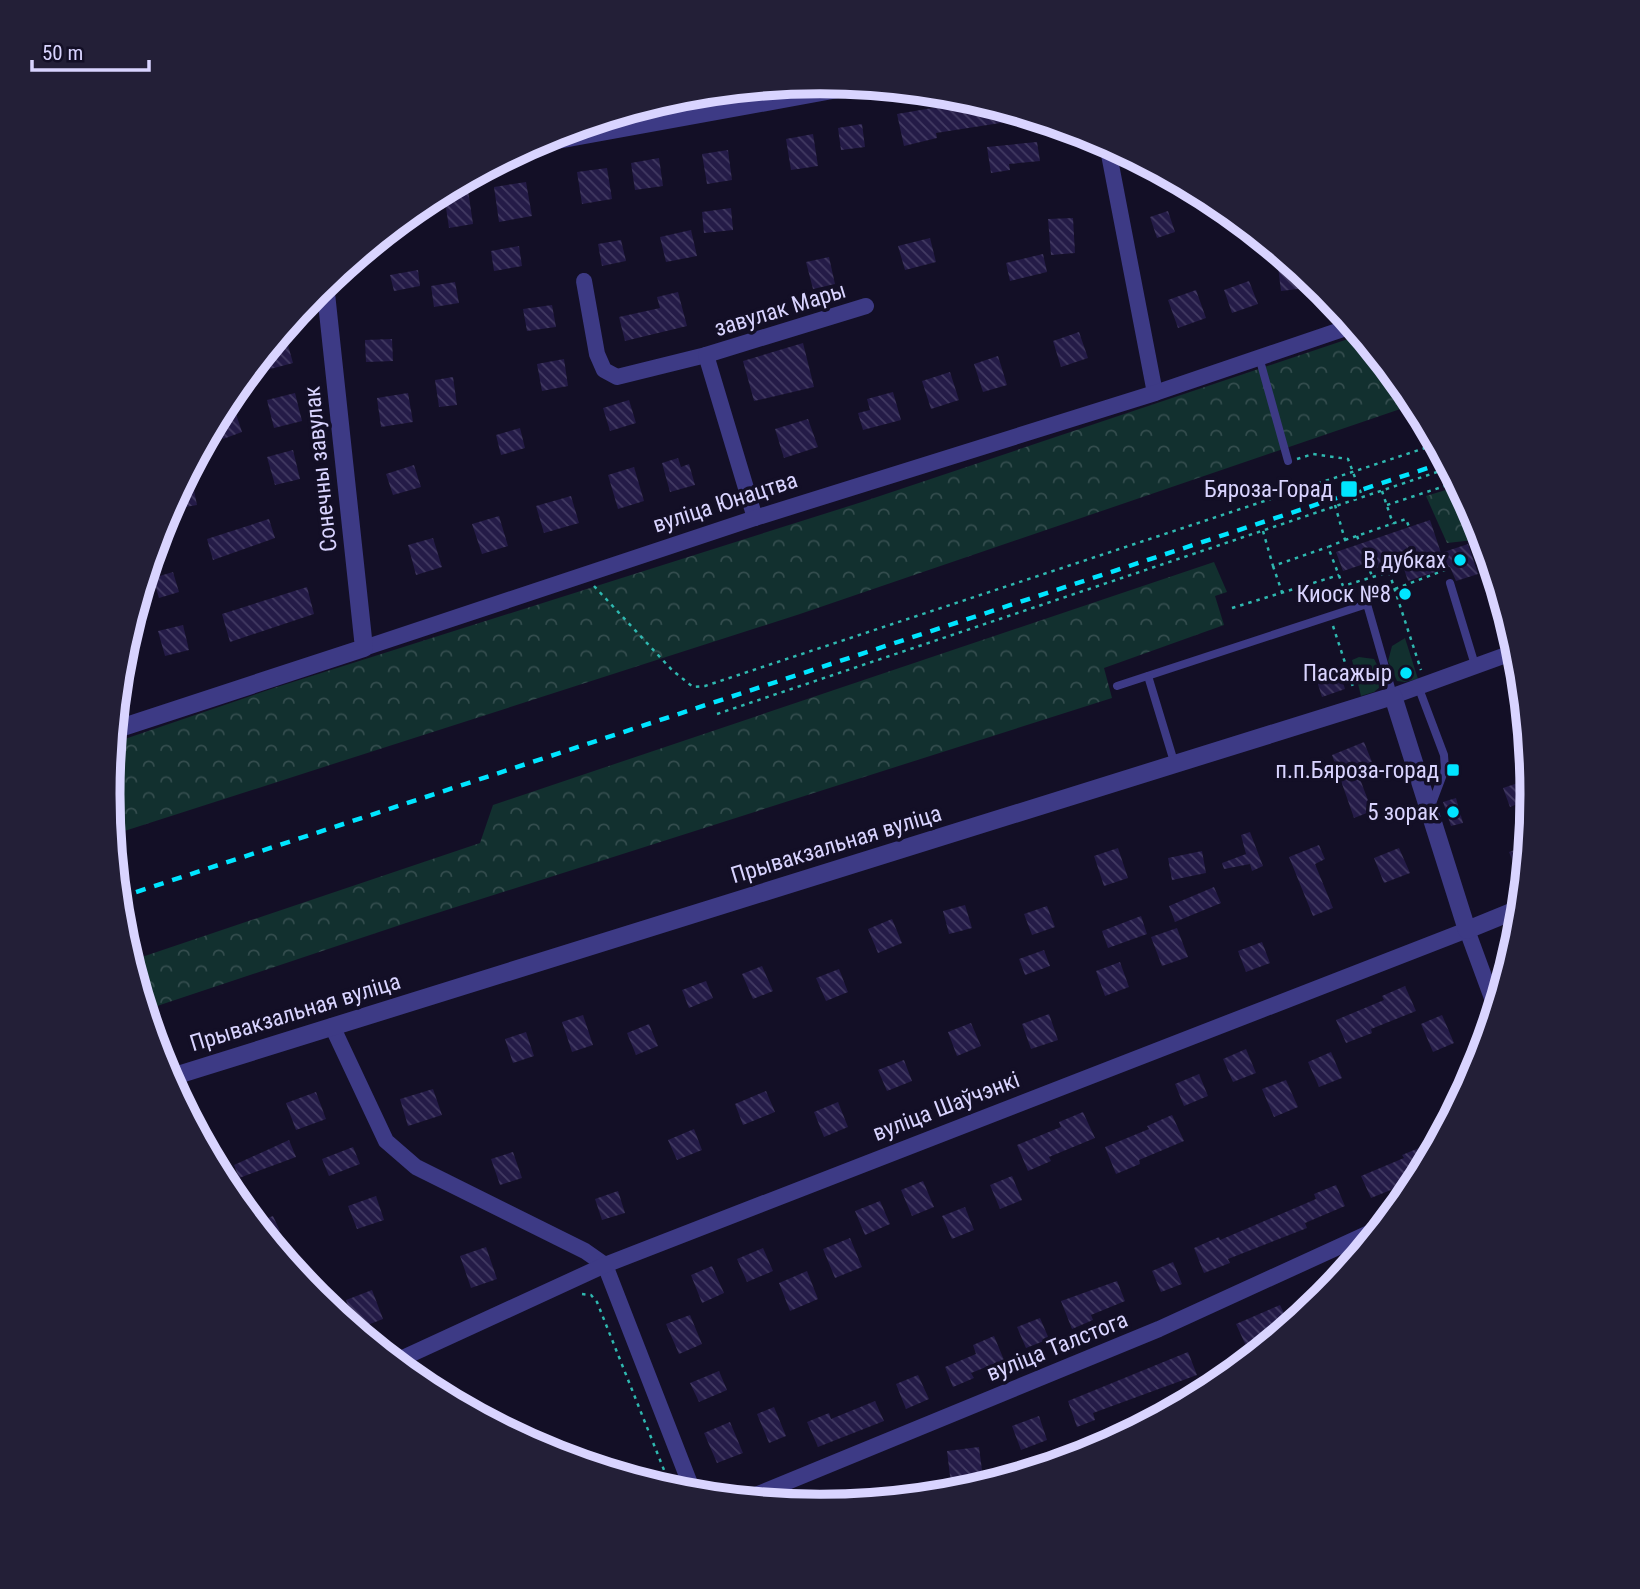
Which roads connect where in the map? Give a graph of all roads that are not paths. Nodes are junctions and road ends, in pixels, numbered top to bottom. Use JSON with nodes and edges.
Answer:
{"nodes":[{"id":1,"x":815,"y":94,"type":"edge"},
{"id":2,"x":584,"y":136,"type":"edge"},
{"id":3,"x":1110,"y":158,"type":"edge"},
{"id":4,"x":584,"y":281,"type":"dead end"},
{"id":5,"x":327,"y":298,"type":"edge"},
{"id":6,"x":866,"y":306,"type":"dead end"},
{"id":7,"x":1342,"y":329,"type":"edge"},
{"id":8,"x":706,"y":355,"type":"junction"},
{"id":9,"x":1259,"y":357,"type":"junction"},
{"id":10,"x":1155,"y":393,"type":"junction"},
{"id":11,"x":1288,"y":461,"type":"road end"},
{"id":12,"x":755,"y":518,"type":"junction"},
{"id":13,"x":1450,"y":583,"type":"dead end"},
{"id":14,"x":364,"y":648,"type":"junction"},
{"id":15,"x":1506,"y":655,"type":"edge"},
{"id":16,"x":1475,"y":665,"type":"junction"},
{"id":17,"x":1148,"y":676,"type":"junction"},
{"id":18,"x":1422,"y":685,"type":"junction"},
{"id":19,"x":1117,"y":686,"type":"dead end"},
{"id":20,"x":1394,"y":696,"type":"junction"},
{"id":21,"x":123,"y":727,"type":"edge"},
{"id":22,"x":1175,"y":765,"type":"junction"},
{"id":23,"x":1428,"y":812,"type":"junction"},
{"id":24,"x":1510,"y":913,"type":"edge"},
{"id":25,"x":1467,"y":930,"type":"junction"},
{"id":26,"x":1491,"y":994,"type":"edge"},
{"id":27,"x":332,"y":1026,"type":"junction"},
{"id":28,"x":178,"y":1074,"type":"edge"},
{"id":29,"x":1363,"y":1236,"type":"edge"},
{"id":30,"x":604,"y":1265,"type":"junction"},
{"id":31,"x":404,"y":1358,"type":"edge"},
{"id":32,"x":689,"y":1482,"type":"edge"},
{"id":33,"x":763,"y":1492,"type":"edge"}],
"edges":[{"from":1,"to":2,"type":"street"},
{"from":3,"to":10,"type":"street"},
{"from":4,"to":8,"type":"street","name":"завулак Мары"},
{"from":5,"to":14,"type":"street","name":"Сонечны завулак"},
{"from":6,"to":8,"type":"street","name":"завулак Мары"},
{"from":7,"to":9,"type":"street","name":"вуліца Юнацтва"},
{"from":8,"to":12,"type":"street","name":"завулак Мары"},
{"from":9,"to":10,"type":"street","name":"вуліца Юнацтва"},
{"from":9,"to":11,"type":"lane"},
{"from":10,"to":12,"type":"street","name":"вуліца Юнацтва"},
{"from":12,"to":14,"type":"street","name":"вуліца Юнацтва"},
{"from":13,"to":16,"type":"lane"},
{"from":14,"to":21,"type":"street","name":"вуліца Юнацтва"},
{"from":15,"to":16,"type":"street","name":"Прывакзальная вуліца"},
{"from":16,"to":18,"type":"street","name":"Прывакзальная вуліца"},
{"from":17,"to":19,"type":"lane"},
{"from":17,"to":20,"type":"lane"},
{"from":17,"to":22,"type":"lane"},
{"from":18,"to":20,"type":"street","name":"Прывакзальная вуліца"},
{"from":18,"to":23,"type":"lane"},
{"from":20,"to":22,"type":"street","name":"Прывакзальная вуліца"},
{"from":20,"to":23,"type":"street"},
{"from":22,"to":27,"type":"street","name":"Прывакзальная вуліца"},
{"from":23,"to":25,"type":"street"},
{"from":24,"to":25,"type":"street","name":"вуліца Шаўчэнкі"},
{"from":25,"to":26,"type":"street"},
{"from":25,"to":30,"type":"street","name":"вуліца Шаўчэнкі"},
{"from":27,"to":28,"type":"street","name":"Прывакзальная вуліца"},
{"from":27,"to":30,"type":"street"},
{"from":29,"to":33,"type":"street","name":"вуліца Талстога"},
{"from":30,"to":31,"type":"street","name":"вуліца Шаўчэнкі"},
{"from":30,"to":32,"type":"street"}]}
